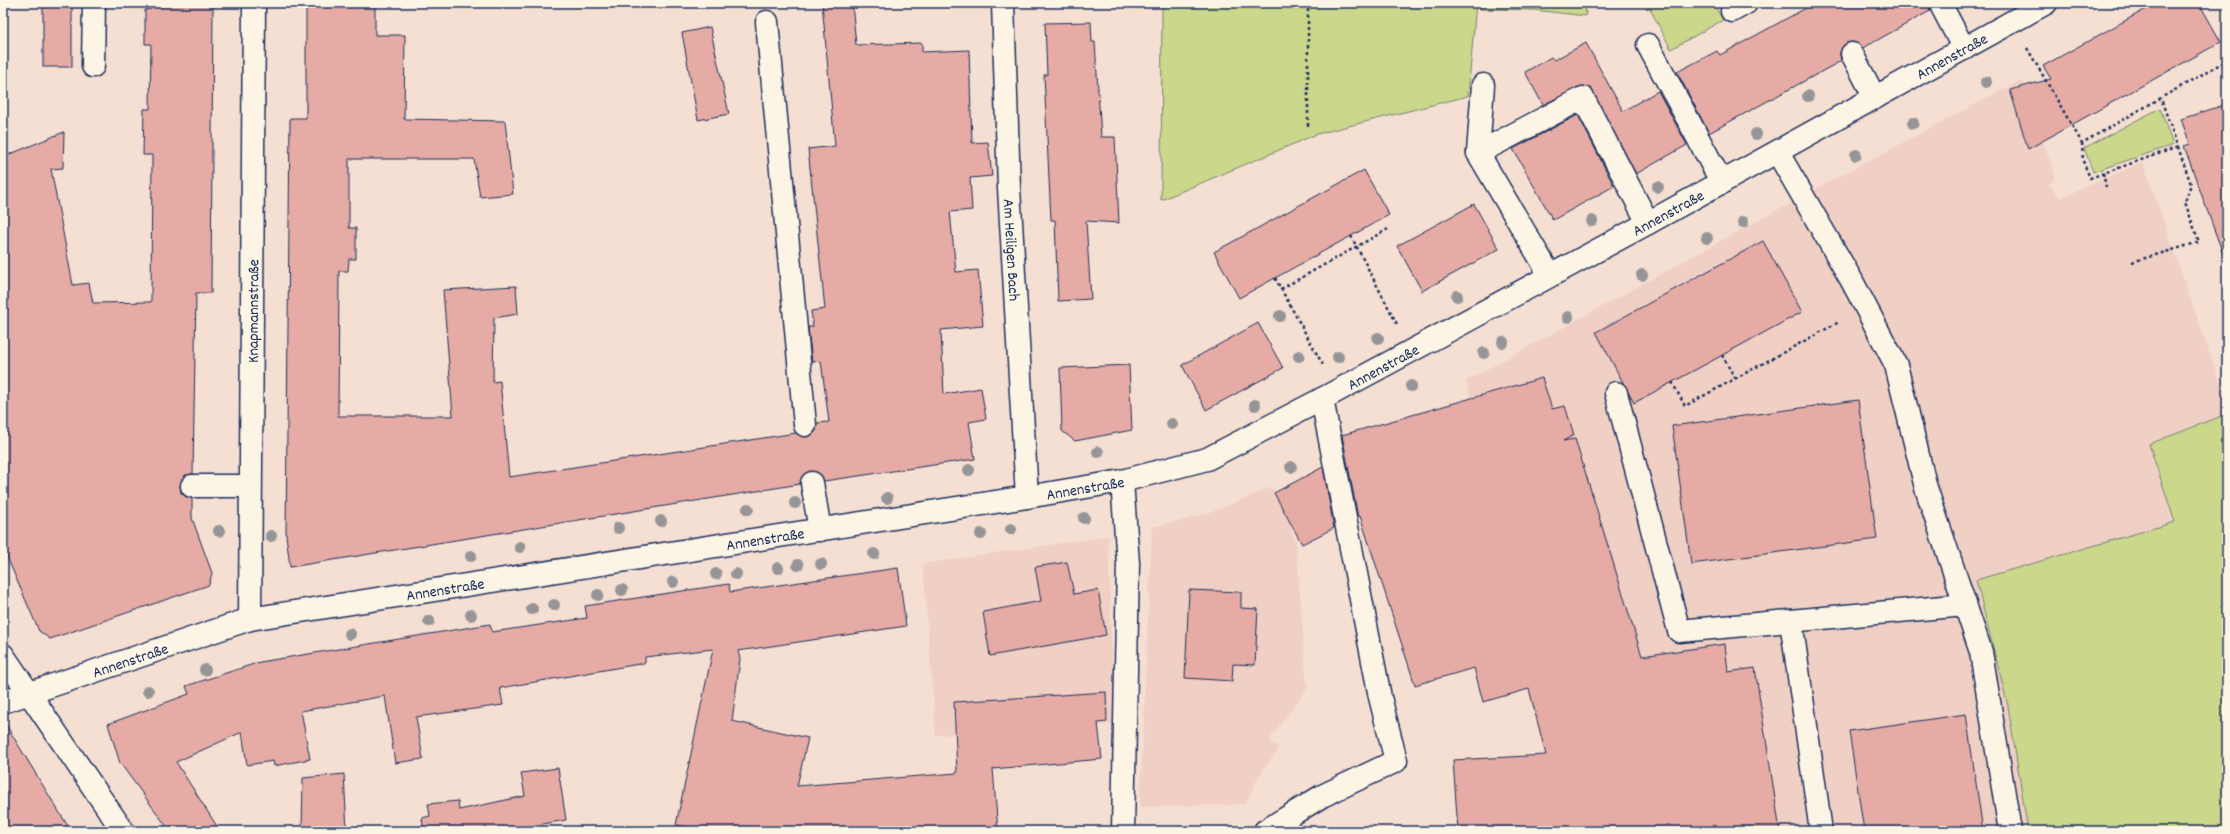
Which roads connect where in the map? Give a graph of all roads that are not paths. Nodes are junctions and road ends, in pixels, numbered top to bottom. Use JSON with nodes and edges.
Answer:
{"nodes":[{"id":1,"x":94,"y":3,"type":"edge"},
{"id":2,"x":254,"y":3,"type":"edge"},
{"id":3,"x":1003,"y":3,"type":"edge"},
{"id":4,"x":2046,"y":3,"type":"edge"},
{"id":5,"x":1941,"y":6,"type":"dead end"},
{"id":6,"x":767,"y":22,"type":"dead end"},
{"id":7,"x":1648,"y":45,"type":"dead end"},
{"id":8,"x":1964,"y":49,"type":"junction"},
{"id":9,"x":1852,"y":54,"type":"dead end"},
{"id":10,"x":93,"y":66,"type":"dead end"},
{"id":11,"x":1484,"y":85,"type":"dead end"},
{"id":12,"x":1875,"y":98,"type":"junction"},
{"id":13,"x":1478,"y":153,"type":"junction"},
{"id":14,"x":1778,"y":153,"type":"junction"},
{"id":15,"x":1722,"y":183,"type":"junction"},
{"id":16,"x":1648,"y":223,"type":"junction"},
{"id":17,"x":1550,"y":275,"type":"junction"},
{"id":18,"x":1616,"y":393,"type":"dead end"},
{"id":19,"x":1330,"y":395,"type":"junction"},
{"id":20,"x":805,"y":425,"type":"dead end"},
{"id":21,"x":1122,"y":481,"type":"junction"},
{"id":22,"x":812,"y":483,"type":"dead end"},
{"id":23,"x":192,"y":486,"type":"dead end"},
{"id":24,"x":250,"y":486,"type":"junction"},
{"id":25,"x":1027,"y":497,"type":"junction"},
{"id":26,"x":820,"y":530,"type":"junction"},
{"id":27,"x":1965,"y":605,"type":"junction"},
{"id":28,"x":250,"y":619,"type":"junction"},
{"id":29,"x":1791,"y":620,"type":"junction"},
{"id":30,"x":3,"y":655,"type":"edge"},
{"id":31,"x":28,"y":694,"type":"junction"},
{"id":32,"x":3,"y":702,"type":"edge"},
{"id":33,"x":123,"y":831,"type":"edge"},
{"id":34,"x":1123,"y":831,"type":"edge"},
{"id":35,"x":1265,"y":831,"type":"edge"},
{"id":36,"x":1821,"y":831,"type":"edge"},
{"id":37,"x":2010,"y":831,"type":"edge"}],
"edges":[{"from":1,"to":10,"type":"street"},
{"from":2,"to":24,"type":"street","name":"Knapmannstraße"},
{"from":3,"to":25,"type":"street","name":"Am Heiligen Bach"},
{"from":4,"to":8,"type":"street","name":"Annenstraße"},
{"from":5,"to":8,"type":"street"},
{"from":6,"to":20,"type":"street"},
{"from":7,"to":15,"type":"street"},
{"from":8,"to":12,"type":"street","name":"Annenstraße"},
{"from":9,"to":12,"type":"street"},
{"from":11,"to":13,"type":"street"},
{"from":12,"to":14,"type":"street","name":"Annenstraße"},
{"from":13,"to":16,"type":"street"},
{"from":13,"to":17,"type":"street"},
{"from":14,"to":15,"type":"street","name":"Annenstraße"},
{"from":14,"to":27,"type":"street"},
{"from":15,"to":16,"type":"street","name":"Annenstraße"},
{"from":16,"to":17,"type":"street","name":"Annenstraße"},
{"from":17,"to":19,"type":"street","name":"Annenstraße"},
{"from":18,"to":29,"type":"street"},
{"from":19,"to":21,"type":"street","name":"Annenstraße"},
{"from":19,"to":35,"type":"street"},
{"from":21,"to":25,"type":"street","name":"Annenstraße"},
{"from":21,"to":34,"type":"street"},
{"from":22,"to":26,"type":"street"},
{"from":23,"to":24,"type":"street"},
{"from":24,"to":28,"type":"street","name":"Knapmannstraße"},
{"from":25,"to":26,"type":"street","name":"Annenstraße"},
{"from":26,"to":28,"type":"street","name":"Annenstraße"},
{"from":27,"to":29,"type":"street"},
{"from":27,"to":37,"type":"street"},
{"from":28,"to":31,"type":"street","name":"Annenstraße"},
{"from":29,"to":36,"type":"street"},
{"from":30,"to":31,"type":"street"},
{"from":31,"to":32,"type":"street","name":"Annenstraße"},
{"from":31,"to":33,"type":"street"}]}
